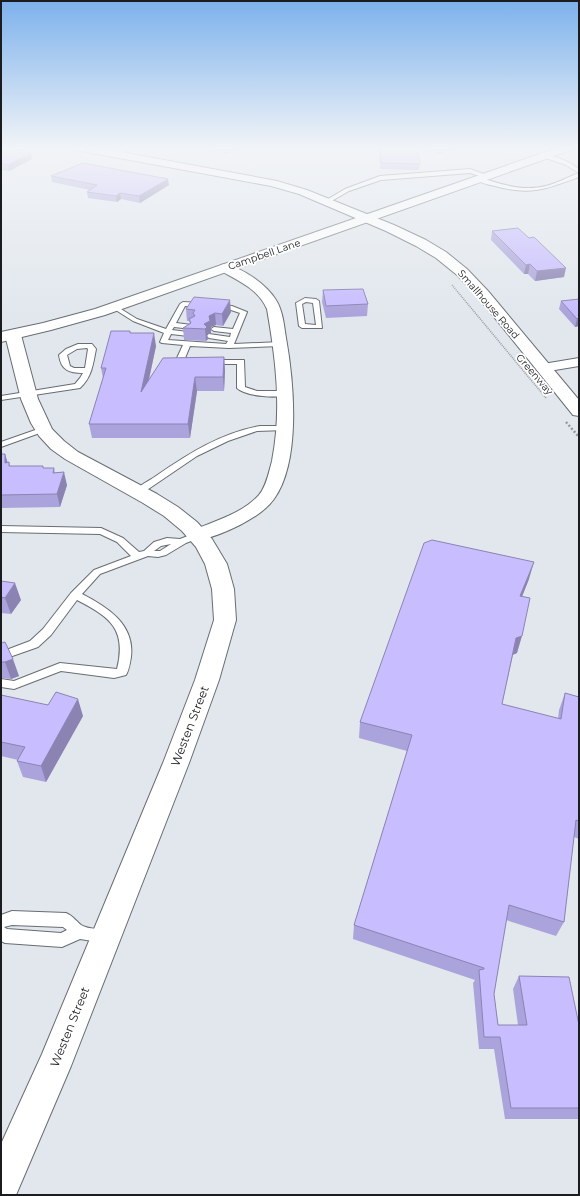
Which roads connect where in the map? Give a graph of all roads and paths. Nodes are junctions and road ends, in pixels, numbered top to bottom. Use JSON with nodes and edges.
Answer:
{"nodes":[{"id":1,"x":328,"y":203,"type":"edge"},
{"id":2,"x":412,"y":203,"type":"edge"},
{"id":3,"x":366,"y":219,"type":"junction"},
{"id":4,"x":225,"y":268,"type":"junction"},
{"id":5,"x":449,"y":280,"type":"dead end"},
{"id":6,"x":114,"y":307,"type":"junction"},
{"id":7,"x":171,"y":325,"type":"junction"},
{"id":8,"x":192,"y":327,"type":"edge"},
{"id":9,"x":320,"y":327,"type":"joint"},
{"id":10,"x":214,"y":328,"type":"dead end"},
{"id":11,"x":235,"y":331,"type":"junction"},
{"id":12,"x":168,"y":332,"type":"junction"},
{"id":13,"x":188,"y":334,"type":"edge"},
{"id":14,"x":7,"y":336,"type":"edge"},
{"id":15,"x":209,"y":336,"type":"dead end"},
{"id":16,"x":232,"y":338,"type":"junction"},
{"id":17,"x":280,"y":344,"type":"junction"},
{"id":18,"x":187,"y":345,"type":"junction"},
{"id":19,"x":228,"y":346,"type":"junction"},
{"id":20,"x":244,"y":354,"type":"junction"},
{"id":21,"x":579,"y":362,"type":"edge"},
{"id":22,"x":543,"y":368,"type":"junction"},
{"id":23,"x":88,"y":370,"type":"dead end"},
{"id":24,"x":285,"y":393,"type":"junction"},
{"id":25,"x":29,"y":394,"type":"junction"},
{"id":26,"x":1,"y":398,"type":"edge"},
{"id":27,"x":550,"y":402,"type":"dead end"},
{"id":28,"x":579,"y":411,"type":"edge"},
{"id":29,"x":564,"y":419,"type":"dead end"},
{"id":30,"x":285,"y":428,"type":"junction"},
{"id":31,"x":44,"y":430,"type":"junction"},
{"id":32,"x":579,"y":437,"type":"edge"},
{"id":33,"x":1,"y":446,"type":"edge"},
{"id":34,"x":138,"y":492,"type":"junction"},
{"id":35,"x":1,"y":529,"type":"edge"},
{"id":36,"x":190,"y":538,"type":"junction"},
{"id":37,"x":137,"y":556,"type":"junction"},
{"id":38,"x":75,"y":596,"type":"junction"},
{"id":39,"x":1,"y":656,"type":"edge"},
{"id":40,"x":2,"y":683,"type":"dead end"},
{"id":41,"x":1,"y":922,"type":"edge"},
{"id":42,"x":1,"y":933,"type":"edge"},
{"id":43,"x":93,"y":934,"type":"junction"},
{"id":44,"x":2,"y":1184,"type":"edge"}],
"edges":[{"from":1,"to":3,"type":"street","name":"Smallhouse Road"},
{"from":2,"to":3,"type":"street","name":"Campbell Lane"},
{"from":3,"to":4,"type":"street","name":"Campbell Lane"},
{"from":3,"to":22,"type":"street","name":"Smallhouse Road"},
{"from":4,"to":6,"type":"street","name":"Campbell Lane"},
{"from":4,"to":17,"type":"street"},
{"from":5,"to":27,"type":"path","name":"Greenway"},
{"from":6,"to":12,"type":"lane"},
{"from":6,"to":14,"type":"street","name":"Campbell Lane"},
{"from":7,"to":8,"type":"lane"},
{"from":7,"to":11,"type":"lane"},
{"from":7,"to":12,"type":"lane"},
{"from":9,"to":9,"type":"lane"},
{"from":10,"to":11,"type":"lane"},
{"from":11,"to":16,"type":"lane"},
{"from":12,"to":13,"type":"lane"},
{"from":12,"to":18,"type":"lane"},
{"from":14,"to":25,"type":"street","name":"Westen Street"},
{"from":15,"to":16,"type":"lane"},
{"from":16,"to":19,"type":"lane"},
{"from":17,"to":20,"type":"lane"},
{"from":17,"to":24,"type":"street"},
{"from":18,"to":19,"type":"lane"},
{"from":18,"to":20,"type":"lane"},
{"from":19,"to":20,"type":"lane"},
{"from":20,"to":24,"type":"lane"},
{"from":21,"to":22,"type":"street"},
{"from":22,"to":28,"type":"street","name":"Smallhouse Road"},
{"from":23,"to":25,"type":"lane"},
{"from":24,"to":30,"type":"street"},
{"from":25,"to":26,"type":"lane"},
{"from":25,"to":31,"type":"street","name":"Westen Street"},
{"from":29,"to":32,"type":"path"},
{"from":30,"to":34,"type":"lane"},
{"from":30,"to":36,"type":"street"},
{"from":31,"to":33,"type":"lane"},
{"from":31,"to":34,"type":"street","name":"Westen Street"},
{"from":34,"to":36,"type":"street","name":"Westen Street"},
{"from":35,"to":37,"type":"lane"},
{"from":36,"to":37,"type":"lane"},
{"from":36,"to":43,"type":"street","name":"Westen Street"},
{"from":37,"to":38,"type":"lane"},
{"from":38,"to":39,"type":"lane"},
{"from":38,"to":40,"type":"lane"},
{"from":41,"to":43,"type":"lane"},
{"from":42,"to":43,"type":"lane"},
{"from":43,"to":44,"type":"street","name":"Westen Street"}]}
